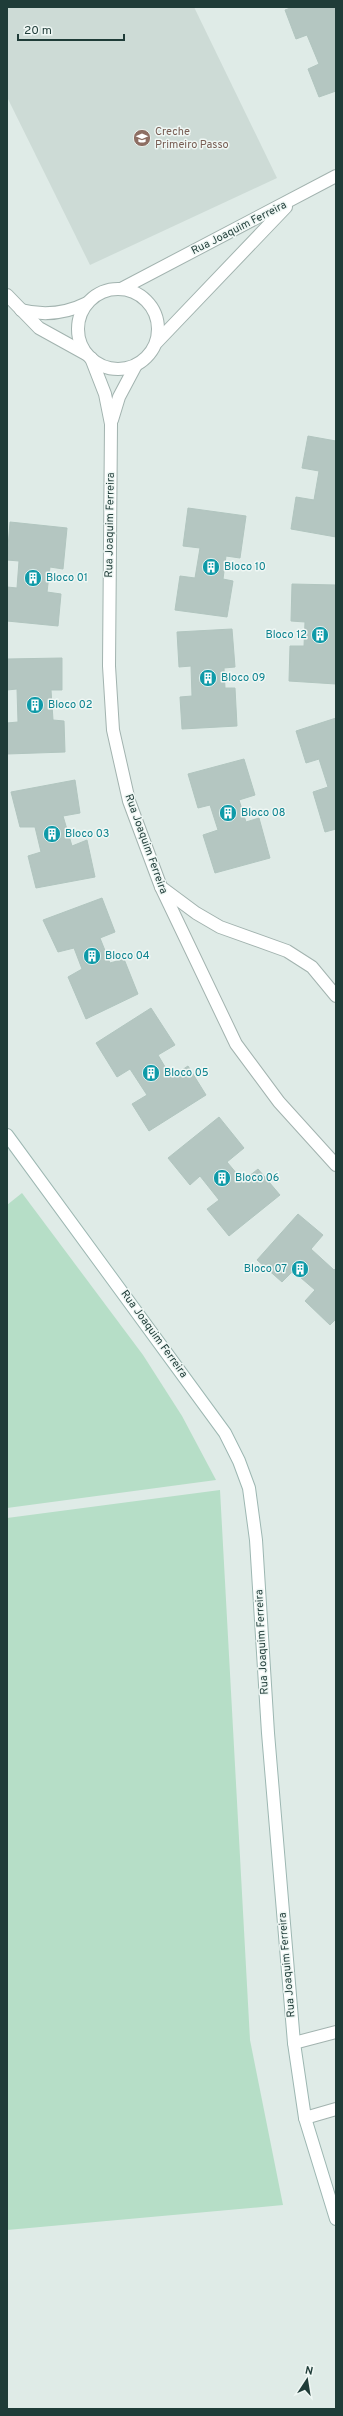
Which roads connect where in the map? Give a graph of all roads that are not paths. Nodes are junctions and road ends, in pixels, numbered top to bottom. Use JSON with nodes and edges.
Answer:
{"nodes":[{"id":1,"x":336,"y":176,"type":"edge"},
{"id":2,"x":294,"y":199,"type":"junction"},
{"id":3,"x":121,"y":289,"type":"junction"},
{"id":4,"x":7,"y":295,"type":"edge"},
{"id":5,"x":87,"y":303,"type":"junction"},
{"id":6,"x":19,"y":310,"type":"junction"},
{"id":7,"x":157,"y":342,"type":"junction"},
{"id":8,"x":89,"y":357,"type":"junction"},
{"id":9,"x":136,"y":365,"type":"junction"},
{"id":10,"x":111,"y":424,"type":"junction"},
{"id":11,"x":161,"y":887,"type":"junction"},
{"id":12,"x":336,"y":996,"type":"edge"},
{"id":13,"x":7,"y":1134,"type":"edge"},
{"id":14,"x":336,"y":1165,"type":"edge"},
{"id":15,"x":336,"y":2032,"type":"edge"},
{"id":16,"x":294,"y":2043,"type":"junction"},
{"id":17,"x":336,"y":2109,"type":"edge"},
{"id":18,"x":305,"y":2118,"type":"junction"},
{"id":19,"x":336,"y":2219,"type":"edge"}],
"edges":[{"from":1,"to":2,"type":"street","name":"Rua Joaquim Ferreira"},
{"from":2,"to":3,"type":"street","name":"Rua Joaquim Ferreira"},
{"from":2,"to":7,"type":"street","name":"Rua Joaquim Ferreira"},
{"from":3,"to":5,"type":"street","name":"Rua Joaquim Ferreira"},
{"from":3,"to":7,"type":"street","name":"Rua Joaquim Ferreira"},
{"from":4,"to":6,"type":"street"},
{"from":5,"to":6,"type":"street","name":"Rua Joaquim Ferreira"},
{"from":5,"to":8,"type":"street","name":"Rua Joaquim Ferreira"},
{"from":6,"to":8,"type":"street"},
{"from":7,"to":9,"type":"street","name":"Rua Joaquim Ferreira"},
{"from":8,"to":9,"type":"street"},
{"from":8,"to":10,"type":"street","name":"Rua Joaquim Ferreira"},
{"from":9,"to":10,"type":"street","name":"Rua Joaquim Ferreira"},
{"from":10,"to":11,"type":"street","name":"Rua Joaquim Ferreira"},
{"from":11,"to":12,"type":"street"},
{"from":11,"to":14,"type":"street","name":"Rua Joaquim Ferreira"},
{"from":13,"to":16,"type":"street","name":"Rua Joaquim Ferreira"},
{"from":15,"to":16,"type":"street"},
{"from":16,"to":18,"type":"street","name":"Rua Joaquim Ferreira"},
{"from":17,"to":18,"type":"street"},
{"from":18,"to":19,"type":"street","name":"Rua Joaquim Ferreira"}]}
